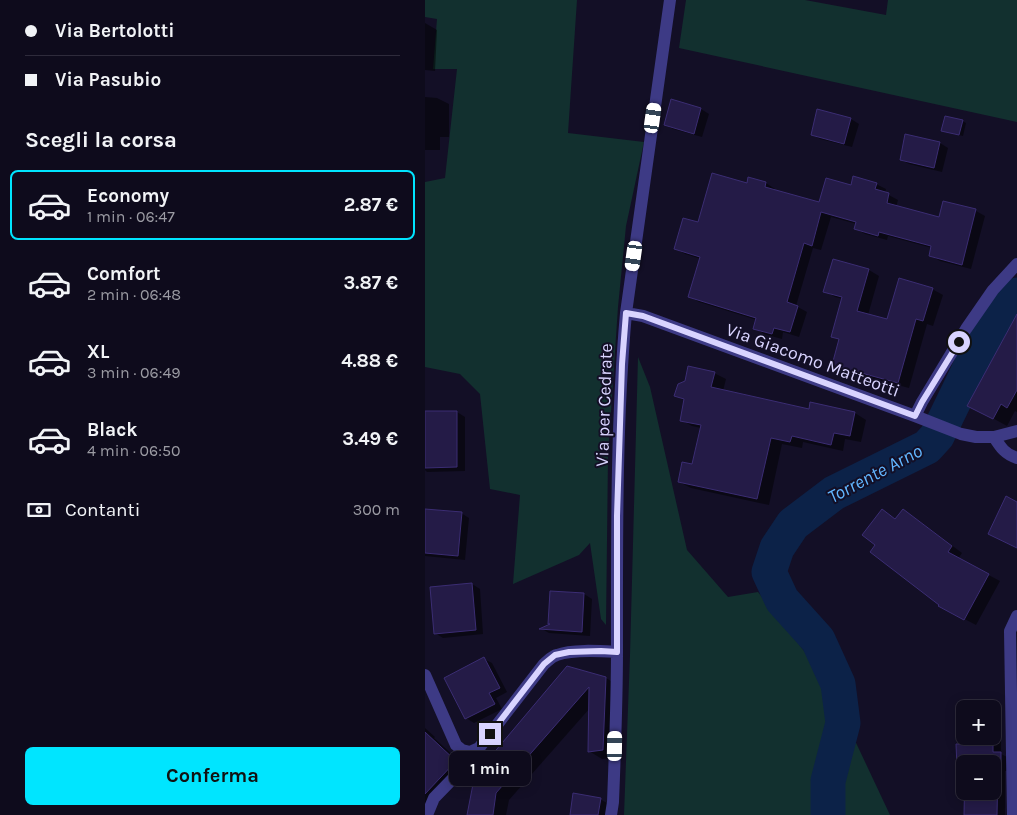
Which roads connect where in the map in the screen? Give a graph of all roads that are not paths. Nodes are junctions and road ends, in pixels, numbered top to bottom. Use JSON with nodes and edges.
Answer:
{"nodes":[{"id":1,"x":670,"y":0,"type":"edge"},
{"id":2,"x":1017,"y":264,"type":"edge"},
{"id":3,"x":626,"y":313,"type":"junction"},
{"id":4,"x":921,"y":418,"type":"junction"},
{"id":5,"x":1017,"y":432,"type":"edge"},
{"id":6,"x":995,"y":437,"type":"junction"},
{"id":7,"x":1017,"y":458,"type":"edge"},
{"id":8,"x":1017,"y":616,"type":"edge"},
{"id":9,"x":617,"y":652,"type":"junction"},
{"id":10,"x":425,"y":674,"type":"edge"},
{"id":11,"x":470,"y":752,"type":"junction"},
{"id":12,"x":427,"y":815,"type":"edge"},
{"id":13,"x":611,"y":815,"type":"edge"},
{"id":14,"x":1013,"y":815,"type":"edge"}],
"edges":[{"from":1,"to":3,"type":"street","name":"Via per Cedrate"},
{"from":2,"to":4,"type":"street"},
{"from":3,"to":4,"type":"street","name":"Via Giacomo Matteotti"},
{"from":3,"to":9,"type":"street","name":"Via per Cedrate"},
{"from":4,"to":6,"type":"street","name":"Via Giacomo Matteotti"},
{"from":5,"to":6,"type":"street","name":"Via Giacomo Matteotti"},
{"from":6,"to":7,"type":"street"},
{"from":8,"to":14,"type":"street"},
{"from":9,"to":11,"type":"street"},
{"from":9,"to":13,"type":"street","name":"Via per Cedrate"},
{"from":10,"to":11,"type":"street"},
{"from":11,"to":12,"type":"street"}]}
